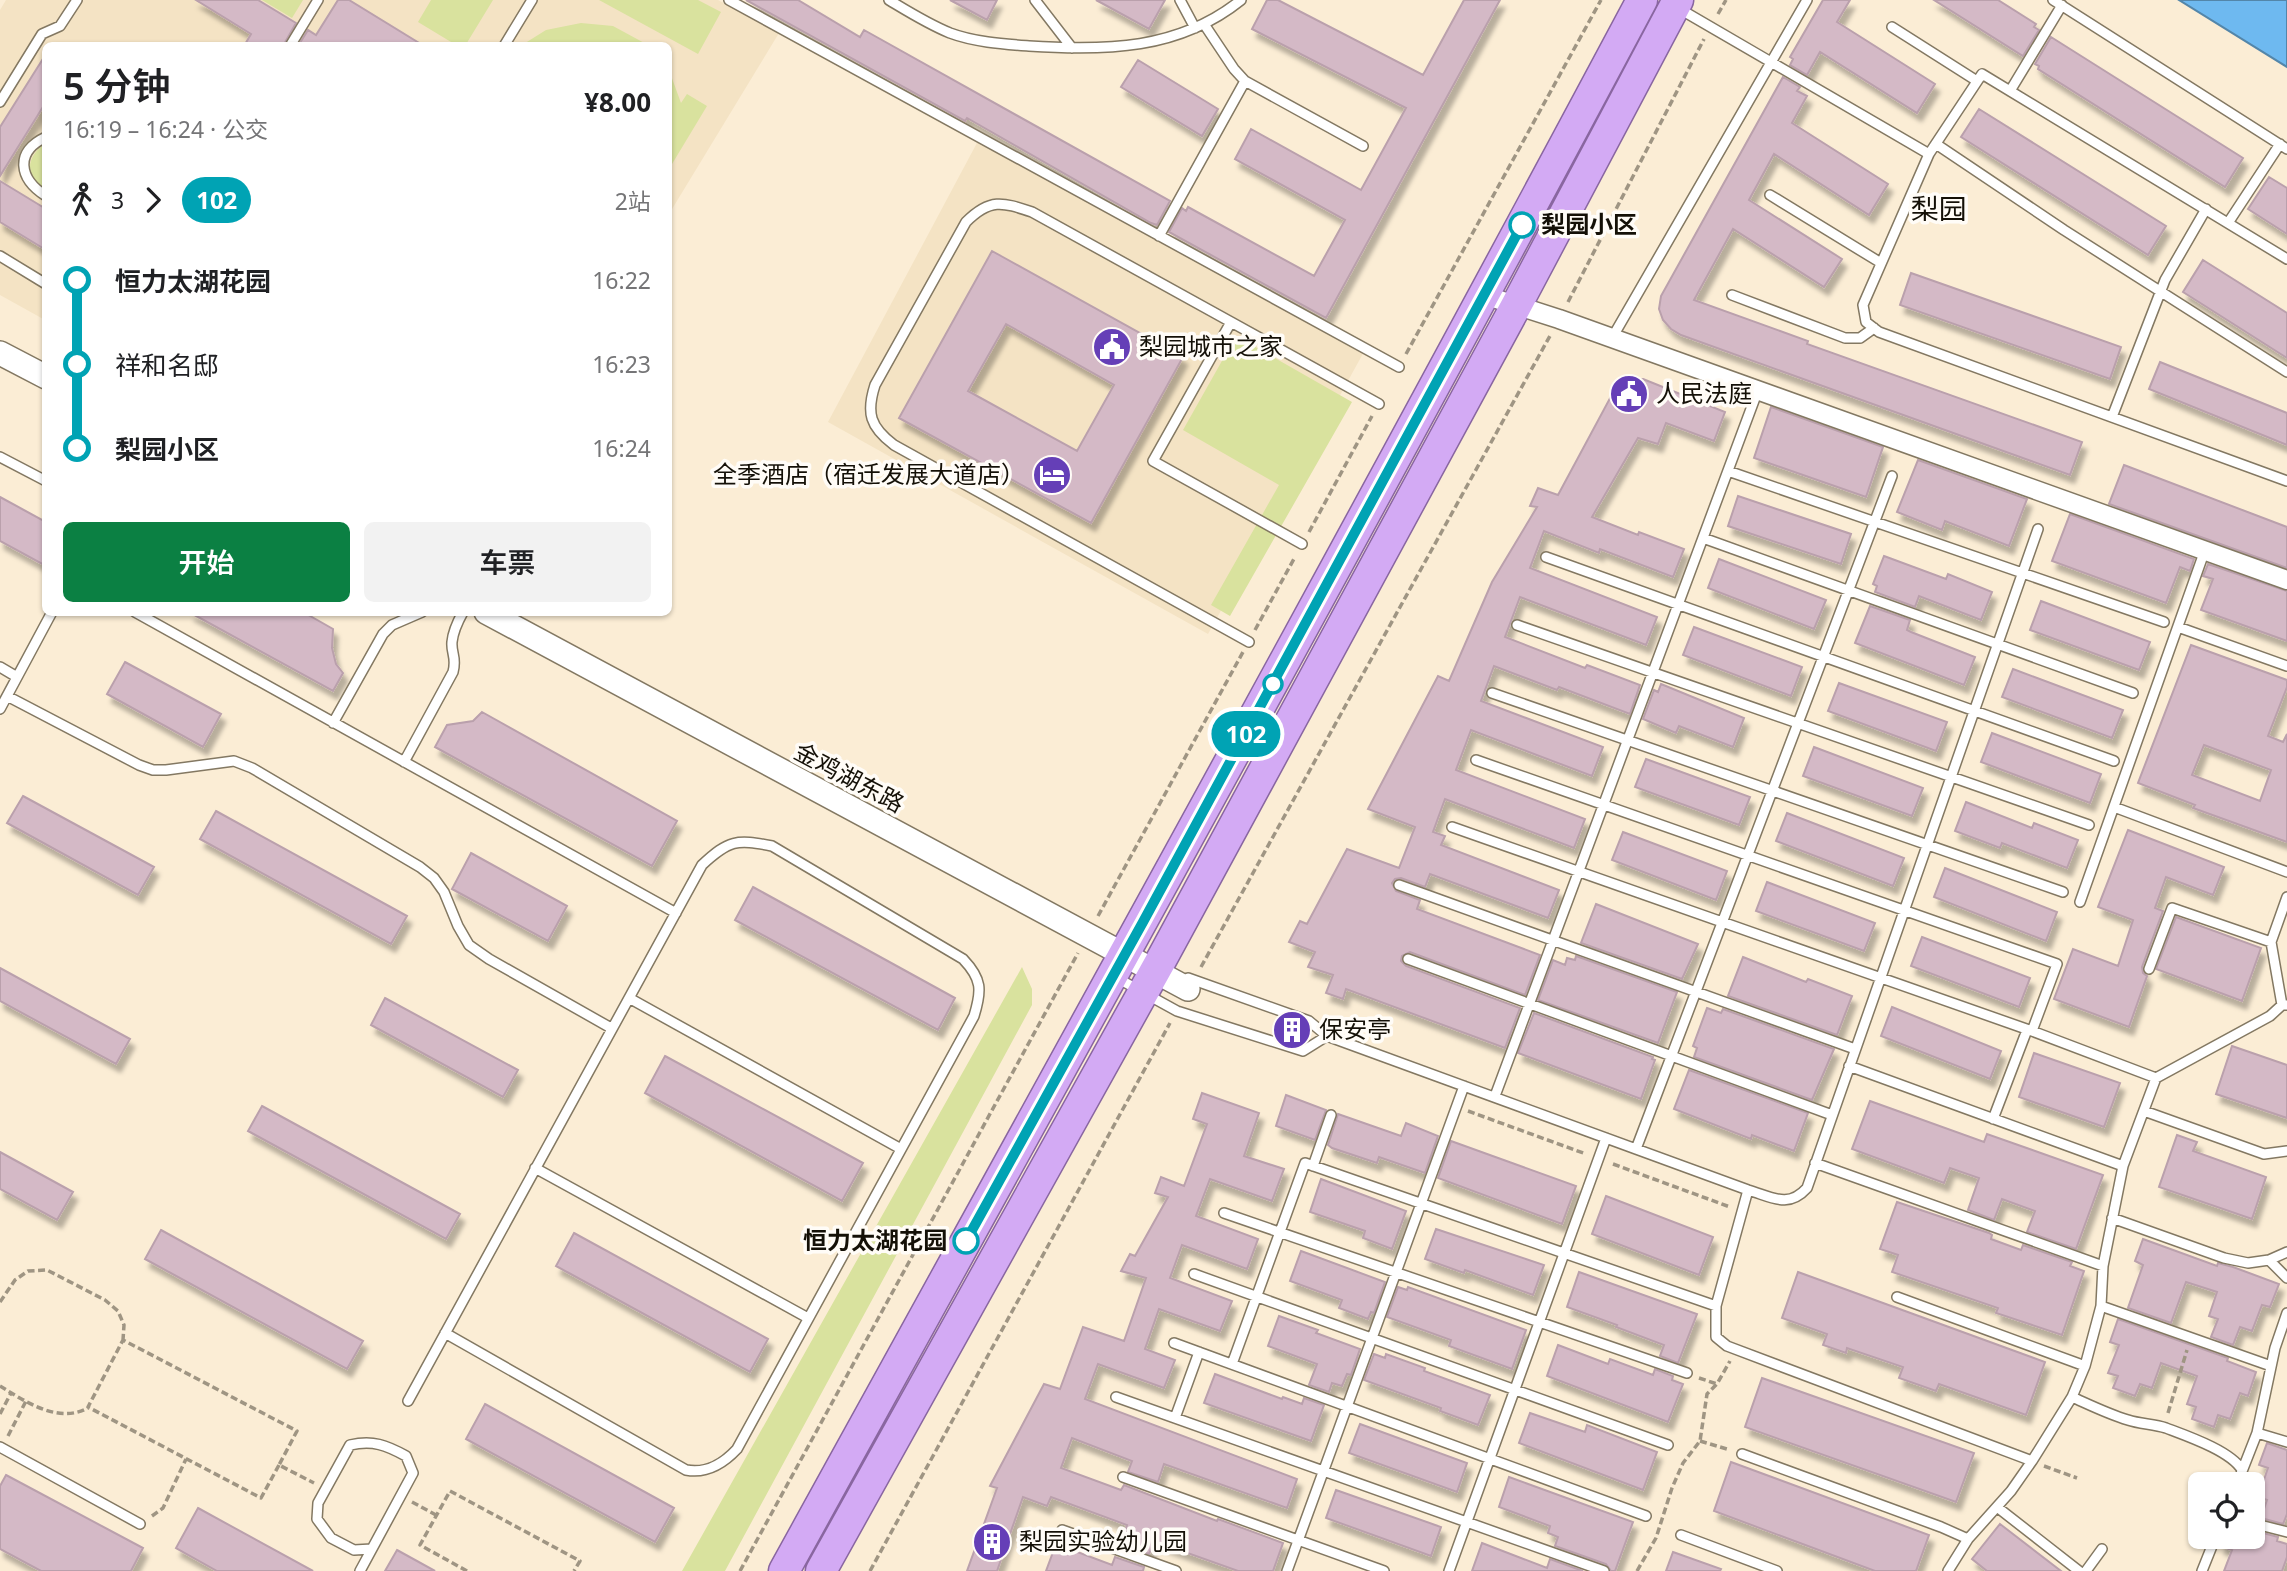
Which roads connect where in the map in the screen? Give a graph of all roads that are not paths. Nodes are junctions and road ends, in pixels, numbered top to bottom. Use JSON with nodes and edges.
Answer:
{"nodes":[{"id":1,"x":77,"y":0,"type":"edge"},
{"id":2,"x":318,"y":0,"type":"edge"},
{"id":3,"x":532,"y":0,"type":"edge"},
{"id":4,"x":729,"y":0,"type":"edge"},
{"id":5,"x":889,"y":0,"type":"edge"},
{"id":6,"x":1035,"y":0,"type":"edge"},
{"id":7,"x":1180,"y":0,"type":"edge"},
{"id":8,"x":1241,"y":0,"type":"edge"},
{"id":9,"x":1642,"y":0,"type":"edge"},
{"id":10,"x":1807,"y":0,"type":"edge"},
{"id":11,"x":1673,"y":2,"type":"edge"},
{"id":12,"x":2058,"y":3,"type":"edge"},
{"id":13,"x":1204,"y":24,"type":"junction"},
{"id":14,"x":1892,"y":27,"type":"dead end"},
{"id":15,"x":1195,"y":29,"type":"junction"},
{"id":16,"x":292,"y":42,"type":"edge"},
{"id":17,"x":506,"y":42,"type":"edge"},
{"id":18,"x":1072,"y":48,"type":"junction"},
{"id":19,"x":1772,"y":61,"type":"junction"},
{"id":20,"x":1245,"y":81,"type":"junction"},
{"id":21,"x":1977,"y":81,"type":"junction"},
{"id":22,"x":2010,"y":91,"type":"junction"},
{"id":23,"x":0,"y":102,"type":"edge"},
{"id":24,"x":42,"y":140,"type":"edge"},
{"id":25,"x":1936,"y":144,"type":"junction"},
{"id":26,"x":1363,"y":146,"type":"dead end"},
{"id":27,"x":2283,"y":146,"type":"edge"},
{"id":28,"x":1929,"y":154,"type":"junction"},
{"id":29,"x":42,"y":193,"type":"edge"},
{"id":30,"x":1770,"y":195,"type":"dead end"},
{"id":31,"x":2206,"y":209,"type":"junction"},
{"id":32,"x":2228,"y":223,"type":"junction"},
{"id":33,"x":1159,"y":236,"type":"junction"},
{"id":34,"x":0,"y":256,"type":"edge"},
{"id":35,"x":2287,"y":259,"type":"edge"},
{"id":36,"x":1881,"y":263,"type":"junction"},
{"id":37,"x":42,"y":282,"type":"edge"},
{"id":38,"x":2161,"y":291,"type":"junction"},
{"id":39,"x":1484,"y":295,"type":"junction"},
{"id":40,"x":1732,"y":295,"type":"dead end"},
{"id":41,"x":1517,"y":306,"type":"junction"},
{"id":42,"x":1230,"y":322,"type":"junction"},
{"id":43,"x":1874,"y":328,"type":"junction"},
{"id":44,"x":1612,"y":338,"type":"junction"},
{"id":45,"x":0,"y":353,"type":"edge"},
{"id":46,"x":1399,"y":368,"type":"road end"},
{"id":47,"x":2287,"y":372,"type":"edge"},
{"id":48,"x":42,"y":375,"type":"edge"},
{"id":49,"x":1758,"y":390,"type":"junction"},
{"id":50,"x":1379,"y":404,"type":"road end"},
{"id":51,"x":2112,"y":417,"type":"junction"},
{"id":52,"x":0,"y":457,"type":"edge"},
{"id":53,"x":1728,"y":471,"type":"junction"},
{"id":54,"x":1892,"y":476,"type":"dead end"},
{"id":55,"x":42,"y":479,"type":"edge"},
{"id":56,"x":2287,"y":481,"type":"edge"},
{"id":57,"x":1875,"y":521,"type":"junction"},
{"id":58,"x":2038,"y":529,"type":"dead end"},
{"id":59,"x":1703,"y":538,"type":"junction"},
{"id":60,"x":1303,"y":544,"type":"road end"},
{"id":61,"x":2206,"y":550,"type":"junction"},
{"id":62,"x":1546,"y":556,"type":"dead end"},
{"id":63,"x":2023,"y":573,"type":"junction"},
{"id":64,"x":2287,"y":580,"type":"edge"},
{"id":65,"x":1848,"y":590,"type":"junction"},
{"id":66,"x":1679,"y":604,"type":"junction"},
{"id":67,"x":50,"y":616,"type":"edge"},
{"id":68,"x":142,"y":616,"type":"edge"},
{"id":69,"x":417,"y":616,"type":"edge"},
{"id":70,"x":461,"y":616,"type":"edge"},
{"id":71,"x":493,"y":616,"type":"edge"},
{"id":72,"x":2164,"y":622,"type":"dead end"},
{"id":73,"x":1517,"y":625,"type":"dead end"},
{"id":74,"x":2178,"y":627,"type":"junction"},
{"id":75,"x":1249,"y":642,"type":"road end"},
{"id":76,"x":1998,"y":644,"type":"junction"},
{"id":77,"x":1824,"y":656,"type":"junction"},
{"id":78,"x":2287,"y":666,"type":"edge"},
{"id":79,"x":0,"y":667,"type":"edge"},
{"id":80,"x":1653,"y":673,"type":"junction"},
{"id":81,"x":17,"y":677,"type":"junction"},
{"id":82,"x":1492,"y":693,"type":"dead end"},
{"id":83,"x":2133,"y":693,"type":"dead end"},
{"id":84,"x":7,"y":696,"type":"junction"},
{"id":85,"x":0,"y":709,"type":"edge"},
{"id":86,"x":1975,"y":711,"type":"junction"},
{"id":87,"x":333,"y":723,"type":"junction"},
{"id":88,"x":1798,"y":723,"type":"junction"},
{"id":89,"x":1628,"y":740,"type":"junction"},
{"id":90,"x":1476,"y":760,"type":"dead end"},
{"id":91,"x":2114,"y":761,"type":"dead end"},
{"id":92,"x":404,"y":762,"type":"junction"},
{"id":93,"x":1951,"y":777,"type":"junction"},
{"id":94,"x":1772,"y":791,"type":"junction"},
{"id":95,"x":1604,"y":805,"type":"junction"},
{"id":96,"x":2114,"y":807,"type":"junction"},
{"id":97,"x":2088,"y":825,"type":"dead end"},
{"id":98,"x":1452,"y":827,"type":"dead end"},
{"id":99,"x":1927,"y":845,"type":"junction"},
{"id":100,"x":1748,"y":855,"type":"junction"},
{"id":101,"x":1579,"y":872,"type":"junction"},
{"id":102,"x":2287,"y":872,"type":"edge"},
{"id":103,"x":1399,"y":885,"type":"dead end"},
{"id":104,"x":2063,"y":892,"type":"dead end"},
{"id":105,"x":2287,"y":897,"type":"edge"},
{"id":106,"x":2080,"y":902,"type":"dead end"},
{"id":107,"x":1904,"y":910,"type":"junction"},
{"id":108,"x":676,"y":913,"type":"junction"},
{"id":109,"x":1722,"y":923,"type":"junction"},
{"id":110,"x":1553,"y":940,"type":"junction"},
{"id":111,"x":2271,"y":942,"type":"junction"},
{"id":112,"x":1123,"y":959,"type":"junction"},
{"id":113,"x":1408,"y":960,"type":"dead end"},
{"id":114,"x":2149,"y":969,"type":"dead end"},
{"id":115,"x":1152,"y":976,"type":"junction"},
{"id":116,"x":1880,"y":979,"type":"junction"},
{"id":117,"x":1191,"y":985,"type":"joint"},
{"id":118,"x":1696,"y":992,"type":"junction"},
{"id":119,"x":629,"y":998,"type":"junction"},
{"id":120,"x":1529,"y":1004,"type":"junction"},
{"id":121,"x":2285,"y":1005,"type":"edge"},
{"id":122,"x":611,"y":1028,"type":"junction"},
{"id":123,"x":2030,"y":1031,"type":"junction"},
{"id":124,"x":1328,"y":1036,"type":"junction"},
{"id":125,"x":1855,"y":1049,"type":"junction"},
{"id":126,"x":1671,"y":1056,"type":"junction"},
{"id":127,"x":1849,"y":1066,"type":"junction"},
{"id":128,"x":2156,"y":1078,"type":"junction"},
{"id":129,"x":1464,"y":1086,"type":"junction"},
{"id":130,"x":1495,"y":1096,"type":"junction"},
{"id":131,"x":2144,"y":1111,"type":"junction"},
{"id":132,"x":1331,"y":1115,"type":"dead end"},
{"id":133,"x":1832,"y":1115,"type":"junction"},
{"id":134,"x":1993,"y":1119,"type":"junction"},
{"id":135,"x":1606,"y":1138,"type":"junction"},
{"id":136,"x":901,"y":1149,"type":"junction"},
{"id":137,"x":1636,"y":1149,"type":"junction"},
{"id":138,"x":2287,"y":1151,"type":"edge"},
{"id":139,"x":1815,"y":1163,"type":"junction"},
{"id":140,"x":1313,"y":1166,"type":"junction"},
{"id":141,"x":2123,"y":1166,"type":"junction"},
{"id":142,"x":535,"y":1168,"type":"junction"},
{"id":143,"x":1748,"y":1190,"type":"junction"},
{"id":144,"x":1421,"y":1203,"type":"junction"},
{"id":145,"x":1224,"y":1213,"type":"dead end"},
{"id":146,"x":2112,"y":1218,"type":"junction"},
{"id":147,"x":1280,"y":1232,"type":"junction"},
{"id":148,"x":2287,"y":1252,"type":"edge"},
{"id":149,"x":1564,"y":1253,"type":"junction"},
{"id":150,"x":2269,"y":1260,"type":"junction"},
{"id":151,"x":2103,"y":1266,"type":"junction"},
{"id":152,"x":1396,"y":1273,"type":"junction"},
{"id":153,"x":1194,"y":1274,"type":"dead end"},
{"id":154,"x":2287,"y":1278,"type":"edge"},
{"id":155,"x":1257,"y":1296,"type":"junction"},
{"id":156,"x":1897,"y":1297,"type":"dead end"},
{"id":157,"x":1716,"y":1306,"type":"junction"},
{"id":158,"x":2101,"y":1306,"type":"junction"},
{"id":159,"x":2287,"y":1313,"type":"edge"},
{"id":160,"x":808,"y":1318,"type":"junction"},
{"id":161,"x":1539,"y":1322,"type":"junction"},
{"id":162,"x":445,"y":1333,"type":"junction"},
{"id":163,"x":1372,"y":1338,"type":"junction"},
{"id":164,"x":2283,"y":1338,"type":"edge"},
{"id":165,"x":1174,"y":1343,"type":"dead end"},
{"id":166,"x":1199,"y":1352,"type":"junction"},
{"id":167,"x":1232,"y":1364,"type":"junction"},
{"id":168,"x":2085,"y":1366,"type":"junction"},
{"id":169,"x":2271,"y":1366,"type":"junction"},
{"id":170,"x":1687,"y":1373,"type":"dead end"},
{"id":171,"x":1515,"y":1389,"type":"junction"},
{"id":172,"x":1116,"y":1397,"type":"dead end"},
{"id":173,"x":2071,"y":1397,"type":"junction"},
{"id":174,"x":408,"y":1401,"type":"dead end"},
{"id":175,"x":1347,"y":1406,"type":"junction"},
{"id":176,"x":1175,"y":1418,"type":"junction"},
{"id":177,"x":2257,"y":1433,"type":"junction"},
{"id":178,"x":2287,"y":1442,"type":"edge"},
{"id":179,"x":1668,"y":1445,"type":"dead end"},
{"id":180,"x":1,"y":1448,"type":"edge"},
{"id":181,"x":1741,"y":1454,"type":"road end"},
{"id":182,"x":1490,"y":1458,"type":"junction"},
{"id":183,"x":2032,"y":1461,"type":"junction"},
{"id":184,"x":2242,"y":1470,"type":"joint"},
{"id":185,"x":1323,"y":1471,"type":"junction"},
{"id":186,"x":1123,"y":1477,"type":"dead end"},
{"id":187,"x":1997,"y":1507,"type":"junction"},
{"id":188,"x":1646,"y":1516,"type":"road end"},
{"id":189,"x":1467,"y":1522,"type":"junction"},
{"id":190,"x":140,"y":1524,"type":"road end"},
{"id":191,"x":2265,"y":1526,"type":"edge"},
{"id":192,"x":1062,"y":1530,"type":"dead end"},
{"id":193,"x":2287,"y":1532,"type":"edge"},
{"id":194,"x":1681,"y":1535,"type":"road end"},
{"id":195,"x":1968,"y":1539,"type":"junction"},
{"id":196,"x":1298,"y":1540,"type":"junction"},
{"id":197,"x":372,"y":1549,"type":"junction"},
{"id":198,"x":2102,"y":1549,"type":"dead end"},
{"id":199,"x":2211,"y":1549,"type":"edge"},
{"id":200,"x":360,"y":1571,"type":"edge"},
{"id":201,"x":784,"y":1571,"type":"edge"},
{"id":202,"x":821,"y":1571,"type":"edge"},
{"id":203,"x":1176,"y":1571,"type":"edge"},
{"id":204,"x":1287,"y":1571,"type":"edge"},
{"id":205,"x":1384,"y":1571,"type":"edge"},
{"id":206,"x":1450,"y":1571,"type":"edge"},
{"id":207,"x":1604,"y":1571,"type":"edge"},
{"id":208,"x":1777,"y":1571,"type":"edge"},
{"id":209,"x":1948,"y":1571,"type":"edge"},
{"id":210,"x":2079,"y":1571,"type":"edge"},
{"id":211,"x":2087,"y":1571,"type":"edge"},
{"id":212,"x":2202,"y":1571,"type":"edge"}],
"edges":[{"from":1,"to":23,"type":"lane"},
{"from":2,"to":16,"type":"lane"},
{"from":3,"to":17,"type":"lane"},
{"from":4,"to":33,"type":"lane"},
{"from":5,"to":18,"type":"lane"},
{"from":6,"to":18,"type":"lane"},
{"from":7,"to":15,"type":"lane"},
{"from":8,"to":13,"type":"lane"},
{"from":9,"to":39,"type":"highway"},
{"from":10,"to":19,"type":"lane"},
{"from":11,"to":19,"type":"lane"},
{"from":11,"to":41,"type":"highway"},
{"from":12,"to":22,"type":"lane"},
{"from":12,"to":27,"type":"lane"},
{"from":13,"to":15,"type":"lane"},
{"from":13,"to":20,"type":"lane"},
{"from":14,"to":21,"type":"lane"},
{"from":15,"to":18,"type":"lane"},
{"from":19,"to":28,"type":"lane"},
{"from":19,"to":44,"type":"lane"},
{"from":20,"to":26,"type":"lane"},
{"from":20,"to":33,"type":"lane"},
{"from":21,"to":22,"type":"lane"},
{"from":21,"to":25,"type":"lane"},
{"from":22,"to":31,"type":"lane"},
{"from":24,"to":29,"type":"lane"},
{"from":25,"to":28,"type":"lane"},
{"from":25,"to":38,"type":"lane"},
{"from":27,"to":32,"type":"lane"},
{"from":28,"to":36,"type":"lane"},
{"from":30,"to":36,"type":"lane"},
{"from":31,"to":32,"type":"lane"},
{"from":31,"to":38,"type":"lane"},
{"from":32,"to":35,"type":"lane"},
{"from":33,"to":46,"type":"lane"},
{"from":34,"to":37,"type":"lane"},
{"from":36,"to":43,"type":"lane"},
{"from":38,"to":47,"type":"lane"},
{"from":38,"to":51,"type":"lane"},
{"from":39,"to":41,"type":"street"},
{"from":39,"to":112,"type":"highway"},
{"from":40,"to":43,"type":"lane"},
{"from":41,"to":44,"type":"street"},
{"from":41,"to":115,"type":"highway"},
{"from":42,"to":50,"type":"lane"},
{"from":42,"to":60,"type":"lane"},
{"from":42,"to":75,"type":"lane"},
{"from":43,"to":51,"type":"lane"},
{"from":44,"to":49,"type":"street"},
{"from":45,"to":48,"type":"street"},
{"from":49,"to":53,"type":"lane"},
{"from":49,"to":61,"type":"street"},
{"from":51,"to":56,"type":"lane"},
{"from":52,"to":55,"type":"lane"},
{"from":53,"to":57,"type":"lane"},
{"from":53,"to":59,"type":"lane"},
{"from":54,"to":57,"type":"lane"},
{"from":57,"to":63,"type":"lane"},
{"from":57,"to":65,"type":"lane"},
{"from":58,"to":63,"type":"lane"},
{"from":59,"to":65,"type":"lane"},
{"from":59,"to":66,"type":"lane"},
{"from":61,"to":64,"type":"street"},
{"from":61,"to":74,"type":"lane"},
{"from":62,"to":66,"type":"lane"},
{"from":63,"to":72,"type":"lane"},
{"from":63,"to":76,"type":"lane"},
{"from":65,"to":76,"type":"lane"},
{"from":65,"to":77,"type":"lane"},
{"from":66,"to":77,"type":"lane"},
{"from":66,"to":80,"type":"lane"},
{"from":67,"to":81,"type":"lane"},
{"from":68,"to":87,"type":"lane"},
{"from":69,"to":87,"type":"lane"},
{"from":70,"to":92,"type":"lane"},
{"from":71,"to":112,"type":"street","name":"金鸡湖东路"},
{"from":73,"to":80,"type":"lane"},
{"from":74,"to":78,"type":"lane"},
{"from":74,"to":96,"type":"lane"},
{"from":76,"to":83,"type":"lane"},
{"from":76,"to":86,"type":"lane"},
{"from":77,"to":86,"type":"lane"},
{"from":77,"to":88,"type":"lane"},
{"from":79,"to":81,"type":"lane"},
{"from":80,"to":88,"type":"lane"},
{"from":80,"to":89,"type":"lane"},
{"from":81,"to":84,"type":"lane"},
{"from":82,"to":89,"type":"lane"},
{"from":84,"to":85,"type":"lane"},
{"from":84,"to":122,"type":"lane"},
{"from":86,"to":91,"type":"lane"},
{"from":86,"to":93,"type":"lane"},
{"from":87,"to":92,"type":"lane"},
{"from":88,"to":93,"type":"lane"},
{"from":88,"to":94,"type":"lane"},
{"from":89,"to":94,"type":"lane"},
{"from":89,"to":95,"type":"lane"},
{"from":90,"to":95,"type":"lane"},
{"from":92,"to":108,"type":"lane"},
{"from":93,"to":97,"type":"lane"},
{"from":93,"to":99,"type":"lane"},
{"from":94,"to":99,"type":"lane"},
{"from":94,"to":100,"type":"lane"},
{"from":95,"to":100,"type":"lane"},
{"from":95,"to":101,"type":"lane"},
{"from":96,"to":102,"type":"lane"},
{"from":96,"to":106,"type":"lane"},
{"from":98,"to":101,"type":"lane"},
{"from":99,"to":104,"type":"lane"},
{"from":99,"to":107,"type":"lane"},
{"from":100,"to":107,"type":"lane"},
{"from":100,"to":109,"type":"lane"},
{"from":101,"to":109,"type":"lane"},
{"from":101,"to":110,"type":"lane"},
{"from":103,"to":110,"type":"lane"},
{"from":105,"to":111,"type":"lane"},
{"from":107,"to":116,"type":"lane"},
{"from":107,"to":123,"type":"lane"},
{"from":108,"to":119,"type":"lane"},
{"from":108,"to":136,"type":"lane"},
{"from":109,"to":116,"type":"lane"},
{"from":109,"to":118,"type":"lane"},
{"from":110,"to":118,"type":"lane"},
{"from":110,"to":120,"type":"lane"},
{"from":111,"to":114,"type":"lane"},
{"from":111,"to":121,"type":"lane"},
{"from":112,"to":115,"type":"street","name":"金鸡湖东路"},
{"from":112,"to":201,"type":"highway"},
{"from":113,"to":120,"type":"lane"},
{"from":115,"to":117,"type":"street","name":"金鸡湖东路"},
{"from":115,"to":124,"type":"lane"},
{"from":115,"to":202,"type":"highway"},
{"from":116,"to":123,"type":"lane"},
{"from":116,"to":125,"type":"lane"},
{"from":117,"to":124,"type":"lane"},
{"from":118,"to":125,"type":"lane"},
{"from":118,"to":126,"type":"lane"},
{"from":119,"to":122,"type":"lane"},
{"from":119,"to":136,"type":"lane"},
{"from":120,"to":126,"type":"lane"},
{"from":120,"to":130,"type":"lane"},
{"from":121,"to":128,"type":"lane"},
{"from":122,"to":142,"type":"lane"},
{"from":123,"to":128,"type":"lane"},
{"from":123,"to":134,"type":"lane"},
{"from":124,"to":129,"type":"lane"},
{"from":125,"to":127,"type":"lane"},
{"from":126,"to":133,"type":"lane"},
{"from":126,"to":137,"type":"lane"},
{"from":127,"to":133,"type":"lane"},
{"from":127,"to":134,"type":"lane"},
{"from":128,"to":131,"type":"lane"},
{"from":129,"to":130,"type":"lane"},
{"from":129,"to":144,"type":"lane"},
{"from":130,"to":135,"type":"lane"},
{"from":131,"to":138,"type":"lane"},
{"from":131,"to":141,"type":"lane"},
{"from":132,"to":140,"type":"lane"},
{"from":133,"to":139,"type":"lane"},
{"from":134,"to":141,"type":"lane"},
{"from":135,"to":137,"type":"lane"},
{"from":135,"to":149,"type":"lane"},
{"from":136,"to":160,"type":"lane"},
{"from":137,"to":143,"type":"lane"},
{"from":139,"to":143,"type":"lane"},
{"from":139,"to":151,"type":"lane"},
{"from":140,"to":144,"type":"lane"},
{"from":140,"to":147,"type":"lane"},
{"from":141,"to":146,"type":"lane"},
{"from":142,"to":160,"type":"lane"},
{"from":142,"to":162,"type":"lane"},
{"from":143,"to":157,"type":"lane"},
{"from":144,"to":149,"type":"lane"},
{"from":144,"to":152,"type":"lane"},
{"from":145,"to":147,"type":"lane"},
{"from":146,"to":150,"type":"lane"},
{"from":146,"to":151,"type":"lane"},
{"from":147,"to":152,"type":"lane"},
{"from":147,"to":155,"type":"lane"},
{"from":148,"to":150,"type":"lane"},
{"from":149,"to":157,"type":"lane"},
{"from":149,"to":161,"type":"lane"},
{"from":150,"to":154,"type":"lane"},
{"from":151,"to":158,"type":"lane"},
{"from":152,"to":161,"type":"lane"},
{"from":152,"to":163,"type":"lane"},
{"from":153,"to":155,"type":"lane"},
{"from":155,"to":163,"type":"lane"},
{"from":155,"to":167,"type":"lane"},
{"from":156,"to":168,"type":"lane"},
{"from":157,"to":183,"type":"lane"},
{"from":158,"to":168,"type":"lane"},
{"from":158,"to":169,"type":"lane"},
{"from":159,"to":164,"type":"lane"},
{"from":160,"to":162,"type":"lane"},
{"from":161,"to":170,"type":"lane"},
{"from":161,"to":171,"type":"lane"},
{"from":162,"to":174,"type":"lane"},
{"from":163,"to":171,"type":"lane"},
{"from":163,"to":175,"type":"lane"},
{"from":164,"to":169,"type":"lane"},
{"from":165,"to":166,"type":"lane"},
{"from":166,"to":167,"type":"lane"},
{"from":166,"to":176,"type":"lane"},
{"from":167,"to":175,"type":"lane"},
{"from":168,"to":173,"type":"lane"},
{"from":169,"to":177,"type":"lane"},
{"from":171,"to":179,"type":"lane"},
{"from":171,"to":182,"type":"lane"},
{"from":172,"to":176,"type":"lane"},
{"from":173,"to":183,"type":"lane"},
{"from":173,"to":184,"type":"lane"},
{"from":175,"to":182,"type":"lane"},
{"from":175,"to":185,"type":"lane"},
{"from":176,"to":185,"type":"lane"},
{"from":177,"to":178,"type":"lane"},
{"from":177,"to":184,"type":"lane"},
{"from":180,"to":190,"type":"lane"},
{"from":181,"to":195,"type":"lane"},
{"from":182,"to":188,"type":"lane"},
{"from":182,"to":189,"type":"lane"},
{"from":183,"to":187,"type":"lane"},
{"from":185,"to":189,"type":"lane"},
{"from":185,"to":196,"type":"lane"},
{"from":186,"to":196,"type":"lane"},
{"from":187,"to":195,"type":"lane"},
{"from":187,"to":210,"type":"lane"},
{"from":189,"to":206,"type":"lane"},
{"from":189,"to":207,"type":"lane"},
{"from":191,"to":193,"type":"lane"},
{"from":192,"to":203,"type":"lane"},
{"from":194,"to":208,"type":"lane"},
{"from":195,"to":209,"type":"lane"},
{"from":196,"to":204,"type":"lane"},
{"from":196,"to":205,"type":"lane"},
{"from":197,"to":197,"type":"lane"},
{"from":197,"to":200,"type":"lane"},
{"from":198,"to":211,"type":"lane"},
{"from":199,"to":212,"type":"lane"}]}
